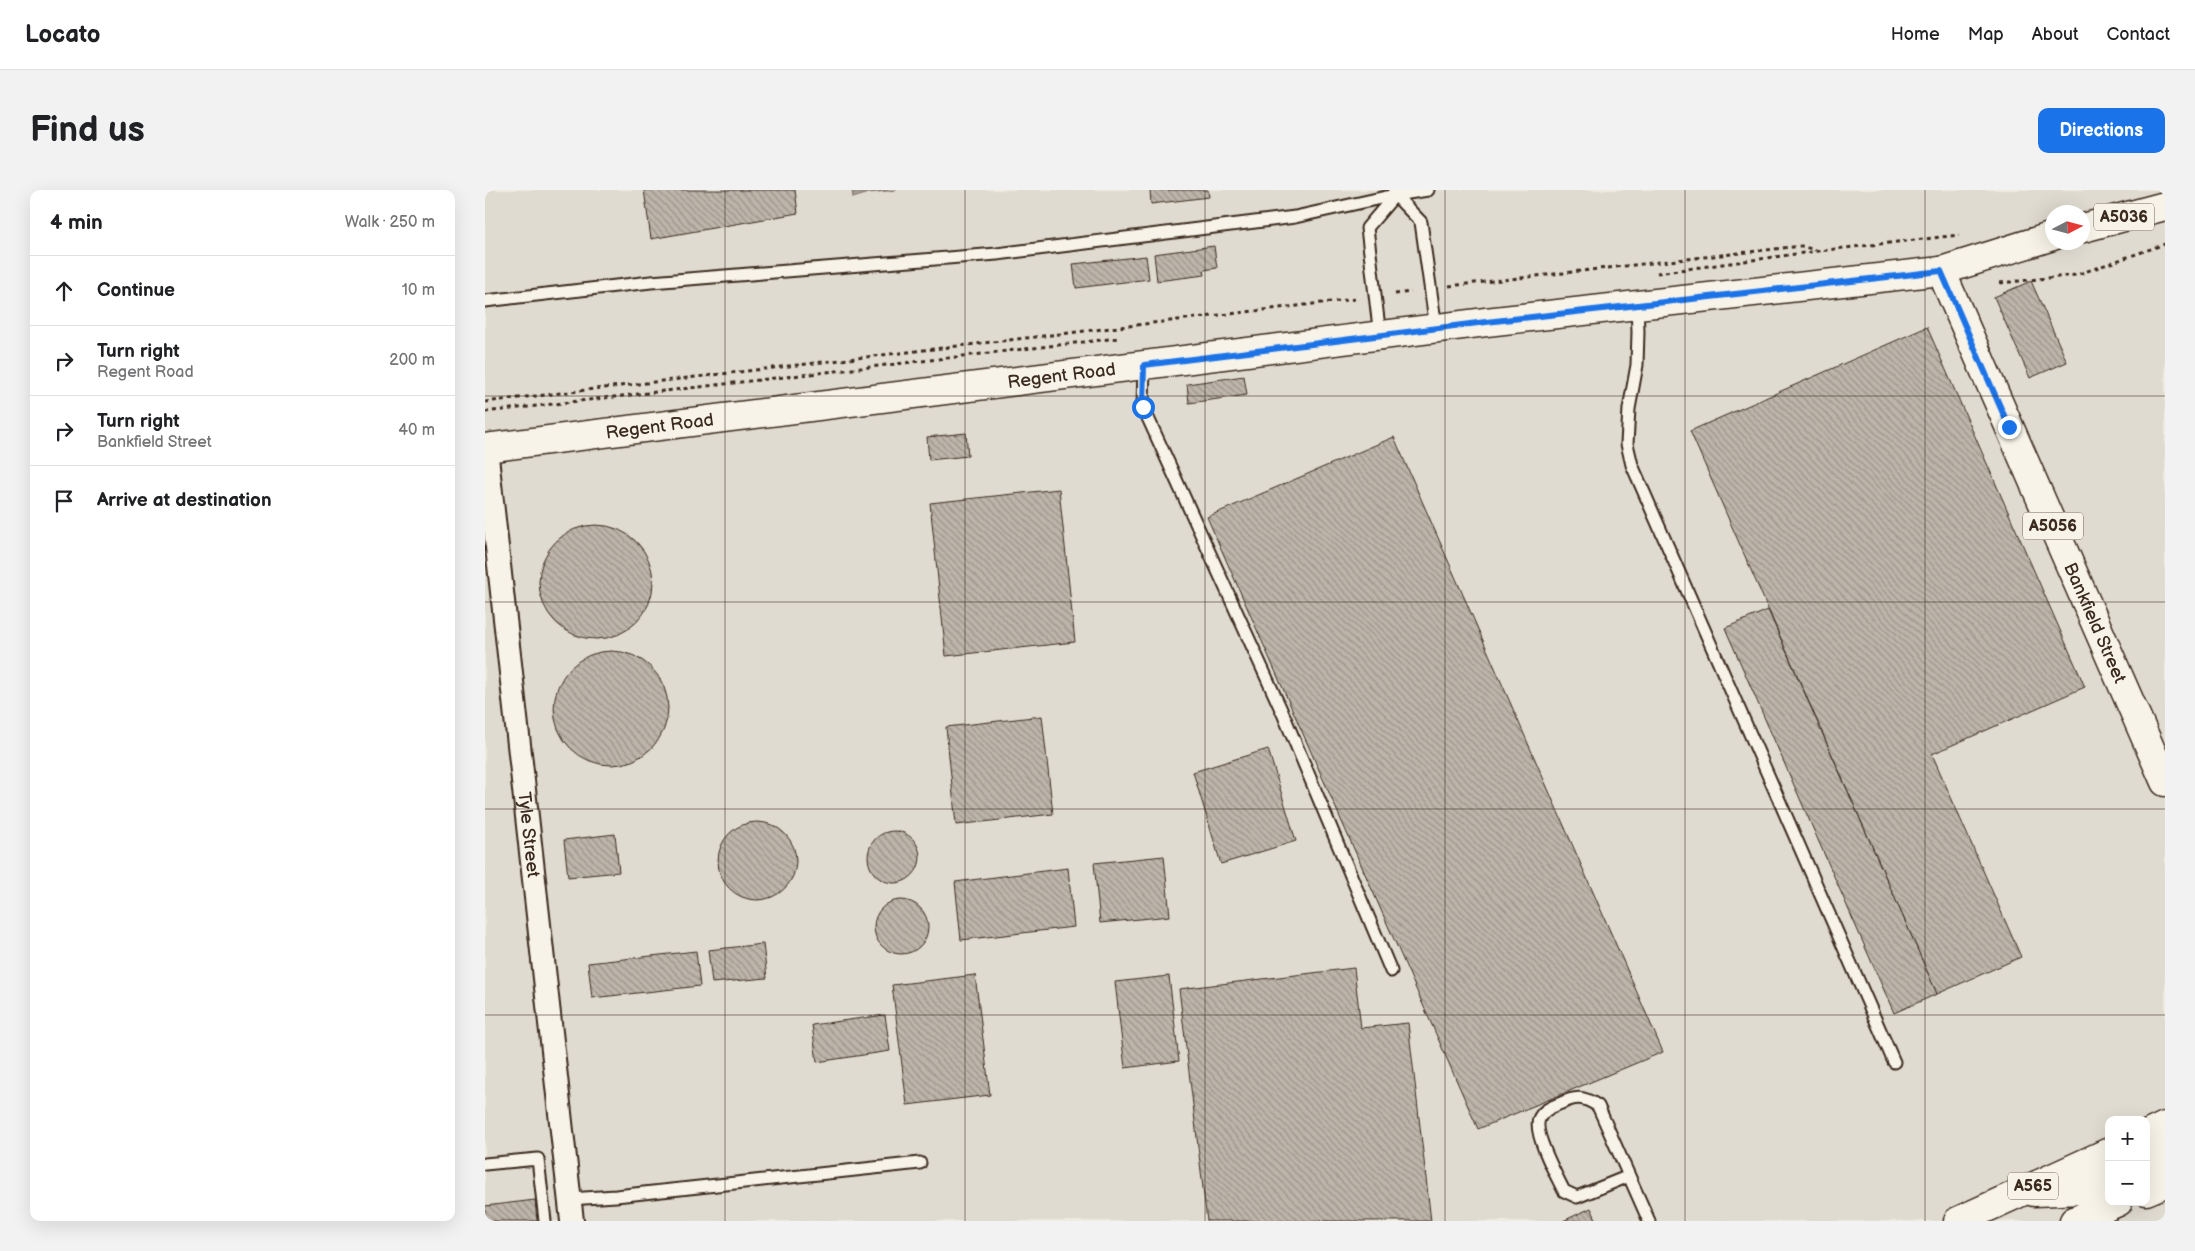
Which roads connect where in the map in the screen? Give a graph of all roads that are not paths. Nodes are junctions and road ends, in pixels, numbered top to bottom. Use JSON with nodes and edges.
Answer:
{"nodes":[{"id":1,"x":1428,"y":190,"type":"edge"},
{"id":2,"x":1395,"y":192,"type":"edge"},
{"id":3,"x":2165,"y":206,"type":"edge"},
{"id":4,"x":2090,"y":226,"type":"edge"},
{"id":5,"x":2045,"y":238,"type":"edge"},
{"id":6,"x":1941,"y":271,"type":"junction"},
{"id":7,"x":485,"y":301,"type":"edge"},
{"id":8,"x":1637,"y":305,"type":"junction"},
{"id":9,"x":1436,"y":328,"type":"junction"},
{"id":10,"x":1379,"y":336,"type":"junction"},
{"id":11,"x":1144,"y":365,"type":"junction"},
{"id":12,"x":486,"y":448,"type":"edge"},
{"id":13,"x":2165,"y":782,"type":"edge"},
{"id":14,"x":1391,"y":972,"type":"dead end"},
{"id":15,"x":1894,"y":1062,"type":"dead end"},
{"id":16,"x":2165,"y":1126,"type":"edge"},
{"id":17,"x":2150,"y":1133,"type":"edge"},
{"id":18,"x":2105,"y":1154,"type":"edge"},
{"id":19,"x":2165,"y":1155,"type":"edge"},
{"id":20,"x":2150,"y":1161,"type":"edge"},
{"id":21,"x":920,"y":1163,"type":"dead end"},
{"id":22,"x":485,"y":1164,"type":"edge"},
{"id":23,"x":1629,"y":1176,"type":"junction"},
{"id":24,"x":2105,"y":1181,"type":"edge"},
{"id":25,"x":2165,"y":1183,"type":"edge"},
{"id":26,"x":2150,"y":1189,"type":"edge"},
{"id":27,"x":2020,"y":1192,"type":"junction"},
{"id":28,"x":569,"y":1199,"type":"junction"},
{"id":29,"x":2110,"y":1206,"type":"edge"},
{"id":30,"x":545,"y":1221,"type":"edge"},
{"id":31,"x":572,"y":1221,"type":"edge"},
{"id":32,"x":1649,"y":1221,"type":"edge"},
{"id":33,"x":1958,"y":1221,"type":"edge"},
{"id":34,"x":2074,"y":1221,"type":"edge"}],
"edges":[{"from":1,"to":2,"type":"lane"},
{"from":2,"to":7,"type":"lane"},
{"from":2,"to":9,"type":"lane"},
{"from":2,"to":10,"type":"lane"},
{"from":3,"to":4,"type":"main road","number":"A5036"},
{"from":5,"to":6,"type":"main road","name":"Regent Road"},
{"from":6,"to":8,"type":"main road","name":"Regent Road"},
{"from":6,"to":13,"type":"main road","name":"Bankfield Street","number":"A5056"},
{"from":8,"to":9,"type":"main road","name":"Regent Road"},
{"from":8,"to":15,"type":"lane"},
{"from":9,"to":10,"type":"main road","name":"Regent Road"},
{"from":10,"to":11,"type":"main road","name":"Regent Road"},
{"from":11,"to":12,"type":"main road","name":"Regent Road"},
{"from":11,"to":14,"type":"lane"},
{"from":12,"to":28,"type":"street","name":"Tyle Street"},
{"from":16,"to":17,"type":"main road"},
{"from":18,"to":27,"type":"main road","number":"A565"},
{"from":19,"to":20,"type":"main road"},
{"from":21,"to":28,"type":"lane"},
{"from":22,"to":30,"type":"lane"},
{"from":23,"to":23,"type":"lane"},
{"from":23,"to":32,"type":"lane"},
{"from":24,"to":27,"type":"main road"},
{"from":25,"to":26,"type":"main road"},
{"from":27,"to":33,"type":"main road","number":"A565"},
{"from":28,"to":31,"type":"street","name":"Tyle Street"},
{"from":29,"to":34,"type":"main road"}]}
